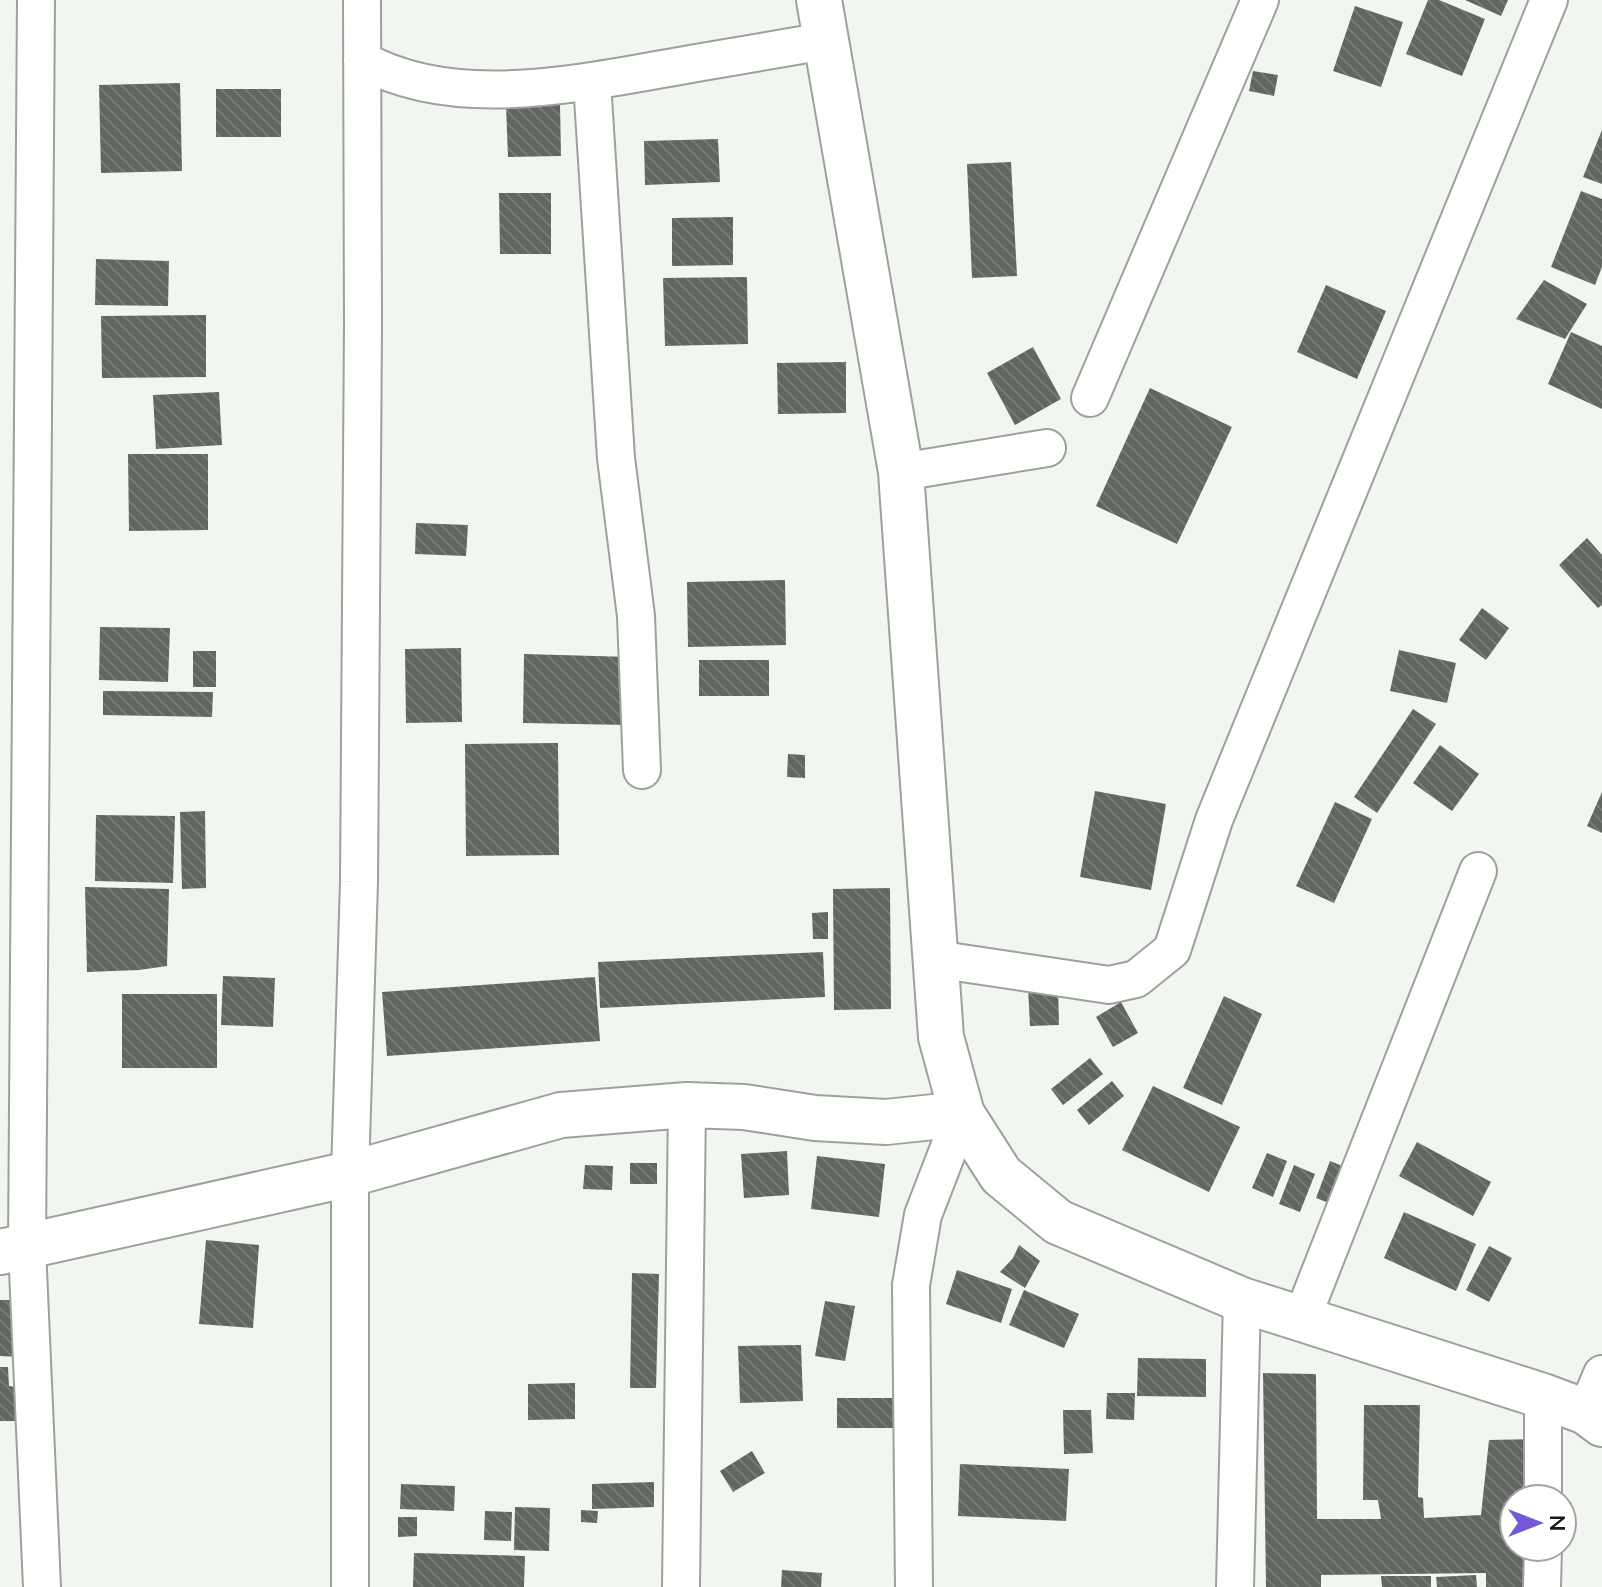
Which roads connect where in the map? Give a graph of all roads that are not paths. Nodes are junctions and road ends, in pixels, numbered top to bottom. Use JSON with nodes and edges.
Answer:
{"nodes":[{"id":1,"x":36,"y":0,"type":"edge"},
{"id":2,"x":362,"y":0,"type":"edge"},
{"id":3,"x":1260,"y":0,"type":"edge"},
{"id":4,"x":1549,"y":0,"type":"edge"},
{"id":5,"x":822,"y":20,"type":"edge"},
{"id":6,"x":362,"y":60,"type":"junction"},
{"id":7,"x":592,"y":82,"type":"junction"},
{"id":8,"x":1090,"y":398,"type":"dead end"},
{"id":9,"x":1047,"y":448,"type":"dead end"},
{"id":10,"x":901,"y":472,"type":"junction"},
{"id":11,"x":642,"y":770,"type":"dead end"},
{"id":12,"x":1478,"y":871,"type":"dead end"},
{"id":13,"x":935,"y":959,"type":"junction"},
{"id":14,"x":687,"y":1105,"type":"junction"},
{"id":15,"x":962,"y":1114,"type":"junction"},
{"id":16,"x":350,"y":1174,"type":"junction"},
{"id":17,"x":13,"y":1250,"type":"edge"},
{"id":18,"x":1242,"y":1300,"type":"junction"},
{"id":19,"x":1302,"y":1318,"type":"junction"},
{"id":20,"x":1543,"y":1396,"type":"junction"},
{"id":21,"x":1597,"y":1404,"type":"edge"},
{"id":22,"x":1543,"y":1483,"type":"edge"},
{"id":23,"x":1543,"y":1563,"type":"edge"},
{"id":24,"x":42,"y":1587,"type":"edge"},
{"id":25,"x":350,"y":1587,"type":"edge"},
{"id":26,"x":681,"y":1587,"type":"edge"},
{"id":27,"x":914,"y":1587,"type":"edge"},
{"id":28,"x":1235,"y":1587,"type":"edge"},
{"id":29,"x":1542,"y":1587,"type":"edge"}],
"edges":[{"from":1,"to":17,"type":"street"},
{"from":2,"to":6,"type":"street"},
{"from":3,"to":8,"type":"street"},
{"from":4,"to":13,"type":"street"},
{"from":5,"to":7,"type":"street"},
{"from":5,"to":10,"type":"main road"},
{"from":6,"to":7,"type":"street"},
{"from":6,"to":16,"type":"street"},
{"from":7,"to":11,"type":"street"},
{"from":9,"to":10,"type":"street"},
{"from":10,"to":13,"type":"main road"},
{"from":12,"to":19,"type":"street"},
{"from":13,"to":15,"type":"main road"},
{"from":14,"to":15,"type":"main road"},
{"from":14,"to":16,"type":"main road"},
{"from":14,"to":26,"type":"street"},
{"from":15,"to":18,"type":"main road"},
{"from":15,"to":27,"type":"street"},
{"from":16,"to":17,"type":"main road"},
{"from":16,"to":25,"type":"street"},
{"from":17,"to":24,"type":"street"},
{"from":18,"to":19,"type":"main road"},
{"from":18,"to":28,"type":"street"},
{"from":19,"to":20,"type":"main road"},
{"from":20,"to":21,"type":"main road"},
{"from":20,"to":22,"type":"street"},
{"from":23,"to":29,"type":"street"}]}
